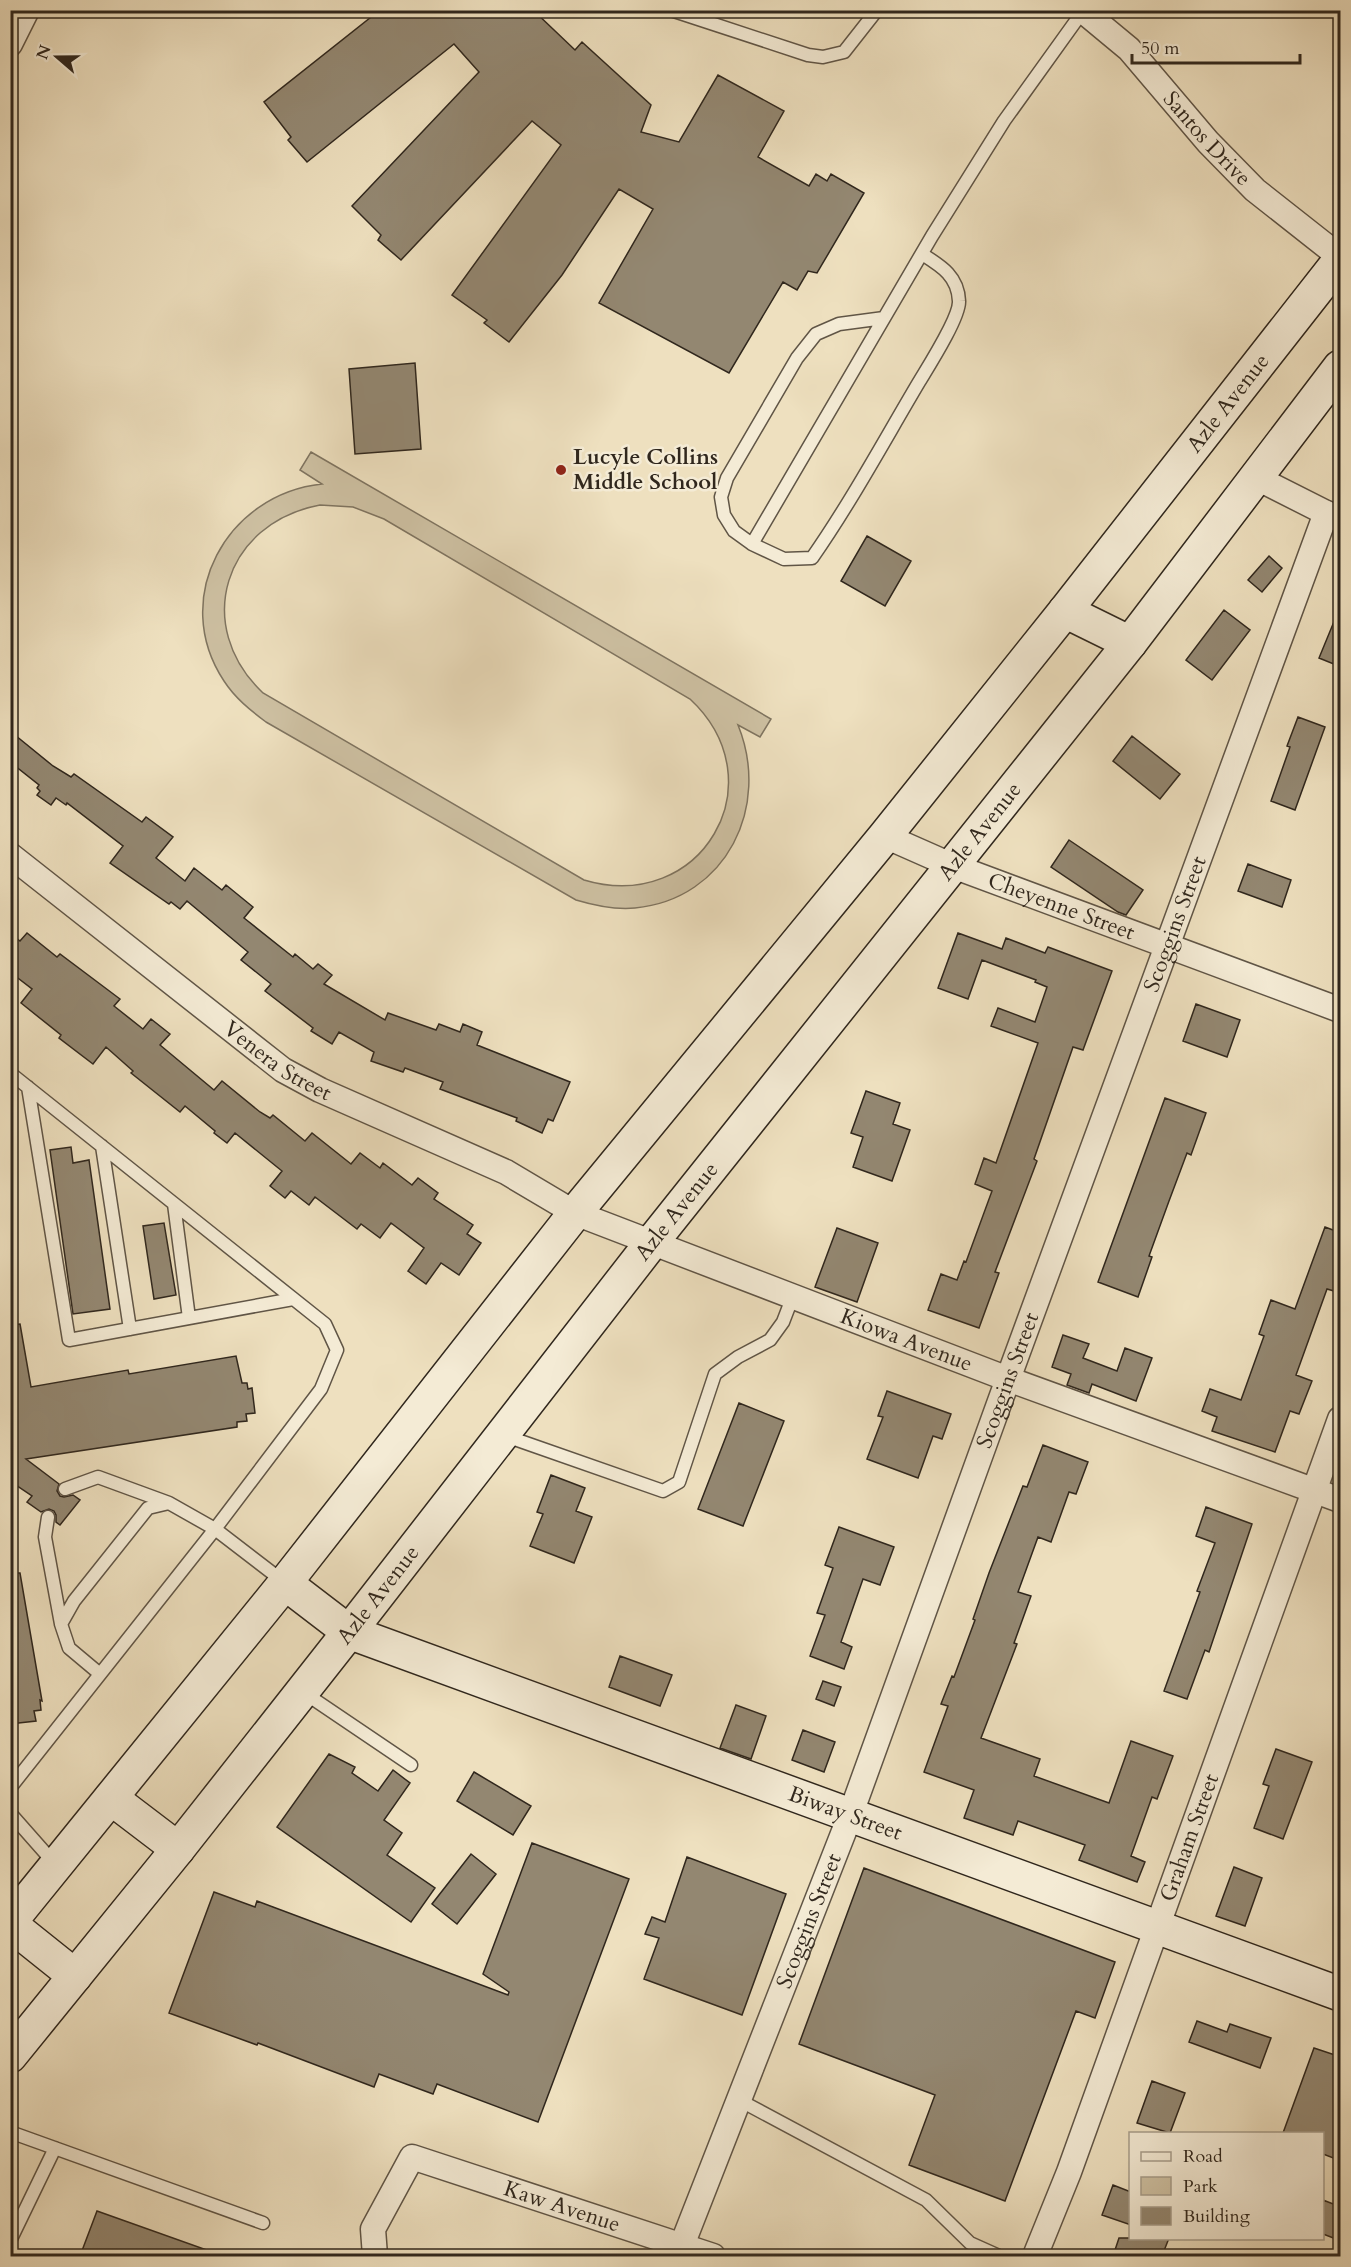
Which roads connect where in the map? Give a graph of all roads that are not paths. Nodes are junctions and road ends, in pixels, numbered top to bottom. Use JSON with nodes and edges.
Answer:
{"nodes":[{"id":1,"x":27,"y":10,"type":"edge"},
{"id":2,"x":671,"y":10,"type":"edge"},
{"id":3,"x":877,"y":10,"type":"edge"},
{"id":4,"x":1083,"y":11,"type":"edge"},
{"id":5,"x":10,"y":45,"type":"edge"},
{"id":6,"x":922,"y":254,"type":"junction"},
{"id":7,"x":1341,"y":258,"type":"edge"},
{"id":8,"x":884,"y":318,"type":"junction"},
{"id":9,"x":1341,"y":367,"type":"edge"},
{"id":10,"x":1257,"y":478,"type":"junction"},
{"id":11,"x":1333,"y":517,"type":"edge"},
{"id":12,"x":752,"y":544,"type":"junction"},
{"id":13,"x":1065,"y":611,"type":"junction"},
{"id":14,"x":1130,"y":643,"type":"junction"},
{"id":15,"x":885,"y":836,"type":"junction"},
{"id":16,"x":10,"y":855,"type":"edge"},
{"id":17,"x":953,"y":866,"type":"junction"},
{"id":18,"x":1167,"y":947,"type":"junction"},
{"id":19,"x":1341,"y":1010,"type":"edge"},
{"id":20,"x":10,"y":1073,"type":"edge"},
{"id":21,"x":28,"y":1087,"type":"junction"},
{"id":22,"x":102,"y":1146,"type":"junction"},
{"id":23,"x":174,"y":1204,"type":"junction"},
{"id":24,"x":575,"y":1212,"type":"junction"},
{"id":25,"x":652,"y":1242,"type":"junction"},
{"id":26,"x":793,"y":1296,"type":"junction"},
{"id":27,"x":293,"y":1299,"type":"junction"},
{"id":28,"x":189,"y":1318,"type":"junction"},
{"id":29,"x":130,"y":1329,"type":"junction"},
{"id":30,"x":1008,"y":1379,"type":"junction"},
{"id":31,"x":1341,"y":1419,"type":"edge"},
{"id":32,"x":502,"y":1434,"type":"junction"},
{"id":33,"x":65,"y":1488,"type":"dead end"},
{"id":34,"x":1315,"y":1490,"type":"junction"},
{"id":35,"x":1341,"y":1500,"type":"edge"},
{"id":36,"x":169,"y":1503,"type":"junction"},
{"id":37,"x":48,"y":1517,"type":"dead end"},
{"id":38,"x":215,"y":1529,"type":"junction"},
{"id":39,"x":285,"y":1583,"type":"junction"},
{"id":40,"x":61,"y":1624,"type":"junction"},
{"id":41,"x":349,"y":1632,"type":"junction"},
{"id":42,"x":100,"y":1674,"type":"junction"},
{"id":43,"x":302,"y":1691,"type":"junction"},
{"id":44,"x":411,"y":1765,"type":"dead end"},
{"id":45,"x":10,"y":1788,"type":"edge"},
{"id":46,"x":111,"y":1798,"type":"junction"},
{"id":47,"x":10,"y":1813,"type":"edge"},
{"id":48,"x":850,"y":1816,"type":"junction"},
{"id":49,"x":178,"y":1849,"type":"junction"},
{"id":50,"x":56,"y":1865,"type":"junction"},
{"id":51,"x":10,"y":1923,"type":"edge"},
{"id":52,"x":1157,"y":1927,"type":"junction"},
{"id":53,"x":75,"y":1976,"type":"junction"},
{"id":54,"x":1341,"y":1994,"type":"edge"},
{"id":55,"x":10,"y":2056,"type":"edge"},
{"id":56,"x":739,"y":2100,"type":"junction"},
{"id":57,"x":10,"y":2132,"type":"edge"},
{"id":58,"x":55,"y":2148,"type":"junction"},
{"id":59,"x":264,"y":2223,"type":"dead end"},
{"id":60,"x":10,"y":2241,"type":"edge"},
{"id":61,"x":682,"y":2245,"type":"junction"},
{"id":62,"x":375,"y":2256,"type":"edge"},
{"id":63,"x":713,"y":2256,"type":"edge"},
{"id":64,"x":999,"y":2256,"type":"edge"},
{"id":65,"x":1035,"y":2256,"type":"edge"}],
"edges":[{"from":1,"to":5,"type":"street"},
{"from":2,"to":3,"type":"lane"},
{"from":4,"to":6,"type":"lane"},
{"from":4,"to":7,"type":"street","name":"Santos Drive"},
{"from":6,"to":8,"type":"lane"},
{"from":6,"to":12,"type":"lane"},
{"from":7,"to":13,"type":"main road","name":"Azle Avenue"},
{"from":8,"to":12,"type":"lane"},
{"from":8,"to":12,"type":"lane"},
{"from":9,"to":10,"type":"main road","name":"Azle Avenue"},
{"from":10,"to":11,"type":"street"},
{"from":10,"to":14,"type":"main road","name":"Azle Avenue"},
{"from":11,"to":18,"type":"street","name":"Scoggins Street"},
{"from":13,"to":14,"type":"main road"},
{"from":13,"to":15,"type":"main road","name":"Azle Avenue"},
{"from":14,"to":17,"type":"main road","name":"Azle Avenue"},
{"from":15,"to":17,"type":"street","name":"Cheyenne Street"},
{"from":15,"to":24,"type":"main road","name":"Azle Avenue"},
{"from":16,"to":24,"type":"street","name":"Venera Street"},
{"from":17,"to":18,"type":"street","name":"Cheyenne Street"},
{"from":17,"to":25,"type":"main road","name":"Azle Avenue"},
{"from":18,"to":19,"type":"street","name":"Cheyenne Street"},
{"from":18,"to":30,"type":"street","name":"Scoggins Street"},
{"from":20,"to":21,"type":"lane"},
{"from":21,"to":22,"type":"lane"},
{"from":21,"to":29,"type":"lane"},
{"from":22,"to":23,"type":"lane"},
{"from":22,"to":29,"type":"lane"},
{"from":23,"to":27,"type":"lane"},
{"from":23,"to":28,"type":"lane"},
{"from":24,"to":25,"type":"street","name":"Kiowa Avenue"},
{"from":24,"to":39,"type":"main road","name":"Azle Avenue"},
{"from":25,"to":26,"type":"street","name":"Kiowa Avenue"},
{"from":25,"to":32,"type":"main road","name":"Azle Avenue"},
{"from":26,"to":30,"type":"street","name":"Kiowa Avenue"},
{"from":26,"to":32,"type":"lane"},
{"from":27,"to":28,"type":"lane"},
{"from":27,"to":38,"type":"lane"},
{"from":28,"to":29,"type":"lane"},
{"from":30,"to":34,"type":"street","name":"Kiowa Avenue"},
{"from":30,"to":48,"type":"street","name":"Scoggins Street"},
{"from":31,"to":34,"type":"street","name":"Graham Street"},
{"from":32,"to":41,"type":"main road","name":"Azle Avenue"},
{"from":33,"to":36,"type":"lane"},
{"from":34,"to":35,"type":"street","name":"Kiowa Avenue"},
{"from":34,"to":52,"type":"street","name":"Graham Street"},
{"from":36,"to":38,"type":"lane"},
{"from":36,"to":40,"type":"lane"},
{"from":37,"to":40,"type":"lane"},
{"from":38,"to":39,"type":"lane"},
{"from":38,"to":42,"type":"lane"},
{"from":39,"to":41,"type":"main road","name":"Biway Street"},
{"from":39,"to":46,"type":"main road","name":"Azle Avenue"},
{"from":40,"to":42,"type":"lane"},
{"from":41,"to":43,"type":"main road","name":"Azle Avenue"},
{"from":41,"to":48,"type":"main road","name":"Biway Street"},
{"from":42,"to":45,"type":"lane"},
{"from":43,"to":44,"type":"lane"},
{"from":43,"to":49,"type":"main road","name":"Azle Avenue"},
{"from":46,"to":49,"type":"main road"},
{"from":46,"to":50,"type":"main road","name":"Azle Avenue"},
{"from":47,"to":50,"type":"lane"},
{"from":48,"to":52,"type":"main road","name":"Biway Street"},
{"from":48,"to":56,"type":"street","name":"Scoggins Street"},
{"from":49,"to":53,"type":"main road","name":"Azle Avenue"},
{"from":50,"to":51,"type":"main road","name":"Azle Avenue"},
{"from":51,"to":53,"type":"main road"},
{"from":52,"to":54,"type":"main road","name":"Biway Street"},
{"from":52,"to":65,"type":"street","name":"Graham Street"},
{"from":53,"to":55,"type":"main road","name":"Azle Avenue"},
{"from":56,"to":61,"type":"street","name":"Scoggins Street"},
{"from":56,"to":64,"type":"lane"},
{"from":57,"to":58,"type":"lane"},
{"from":58,"to":59,"type":"lane"},
{"from":58,"to":60,"type":"lane"},
{"from":61,"to":62,"type":"street","name":"Kaw Avenue"},
{"from":61,"to":63,"type":"street","name":"Kaw Avenue"}]}
